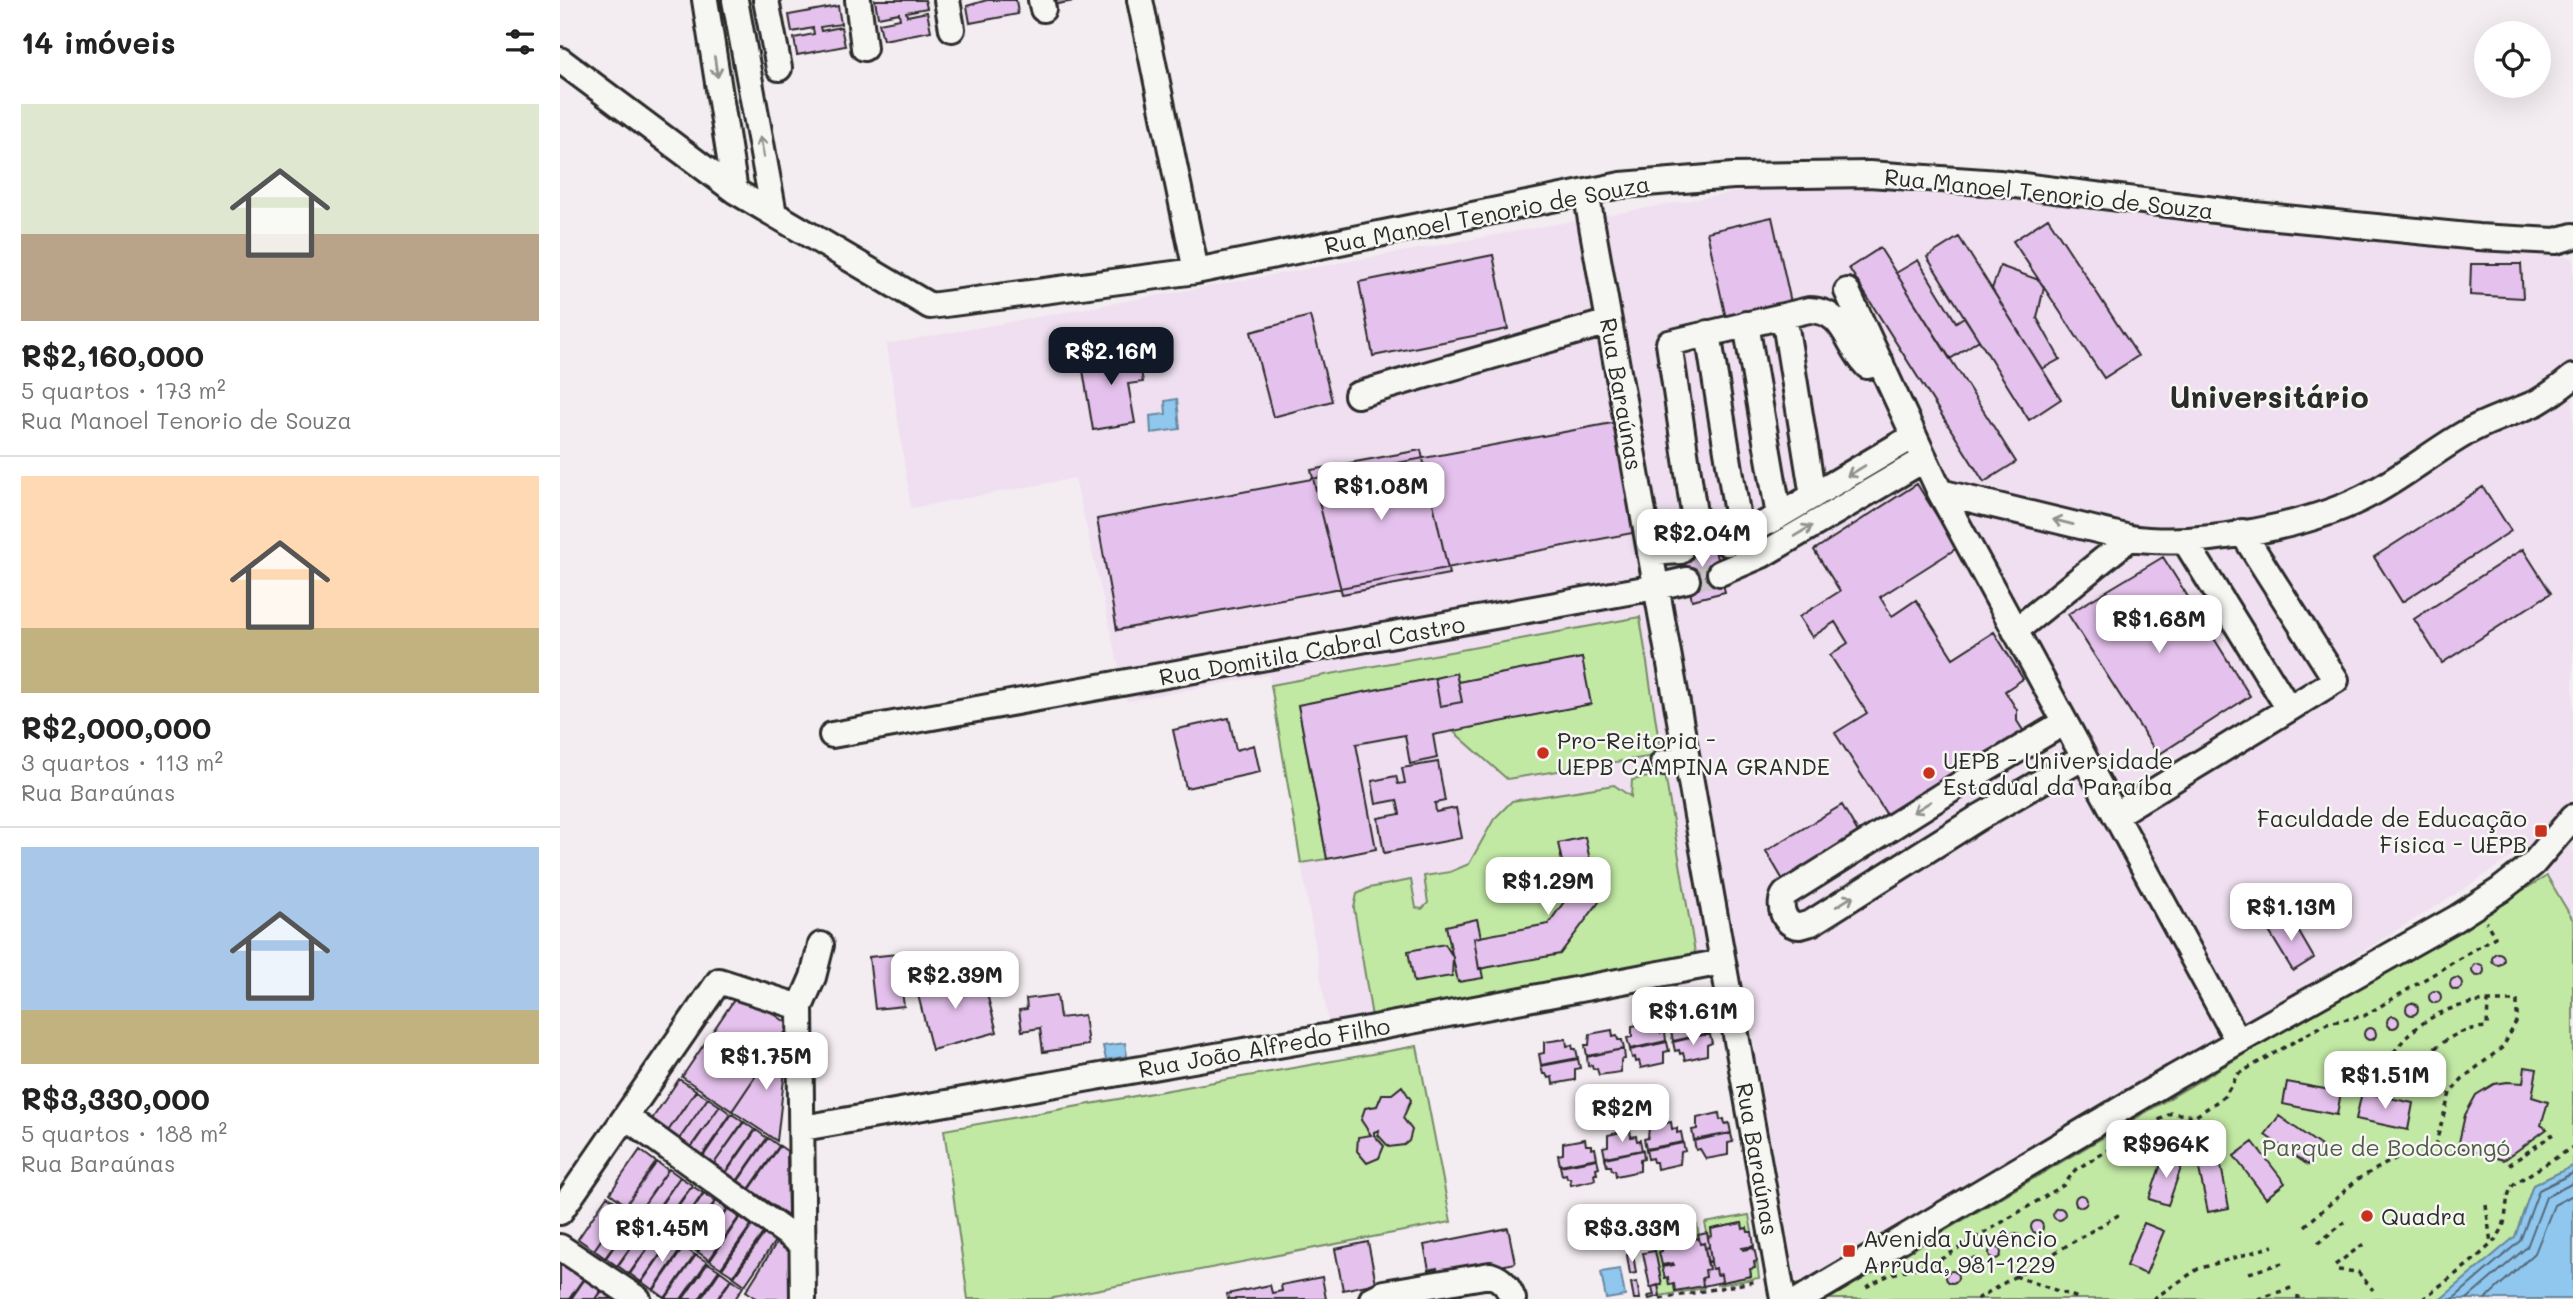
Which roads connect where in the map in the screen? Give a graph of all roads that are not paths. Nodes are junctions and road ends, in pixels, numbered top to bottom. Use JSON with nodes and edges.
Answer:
{"nodes":[{"id":1,"x":705,"y":0,"type":"edge"},
{"id":2,"x":735,"y":0,"type":"edge"},
{"id":3,"x":766,"y":0,"type":"edge"},
{"id":4,"x":858,"y":0,"type":"edge"},
{"id":5,"x":947,"y":0,"type":"edge"},
{"id":6,"x":1140,"y":0,"type":"edge"},
{"id":7,"x":952,"y":30,"type":"dead end"},
{"id":8,"x":864,"y":48,"type":"dead end"},
{"id":9,"x":560,"y":60,"type":"edge"},
{"id":10,"x":779,"y":68,"type":"dead end"},
{"id":11,"x":735,"y":191,"type":"junction"},
{"id":12,"x":1586,"y":191,"type":"junction"},
{"id":13,"x":774,"y":214,"type":"junction"},
{"id":14,"x":2567,"y":240,"type":"edge"},
{"id":15,"x":1196,"y":271,"type":"junction"},
{"id":16,"x":1847,"y":291,"type":"dead end"},
{"id":17,"x":1784,"y":316,"type":"junction"},
{"id":18,"x":1609,"y":322,"type":"junction"},
{"id":19,"x":1746,"y":324,"type":"junction"},
{"id":20,"x":1708,"y":333,"type":"junction"},
{"id":21,"x":1881,"y":363,"type":"junction"},
{"id":22,"x":2573,"y":377,"type":"edge"},
{"id":23,"x":1357,"y":395,"type":"dead end"},
{"id":24,"x":1914,"y":436,"type":"junction"},
{"id":25,"x":1925,"y":459,"type":"junction"},
{"id":26,"x":1940,"y":492,"type":"junction"},
{"id":27,"x":1814,"y":496,"type":"junction"},
{"id":28,"x":1779,"y":516,"type":"junction"},
{"id":29,"x":2242,"y":532,"type":"junction"},
{"id":30,"x":2130,"y":538,"type":"junction"},
{"id":31,"x":1728,"y":539,"type":"junction"},
{"id":32,"x":2185,"y":541,"type":"junction"},
{"id":33,"x":1680,"y":551,"type":"tunnel mouth"},
{"id":34,"x":1650,"y":553,"type":"junction"},
{"id":35,"x":1687,"y":580,"type":"tunnel mouth"},
{"id":36,"x":1656,"y":587,"type":"junction"},
{"id":37,"x":2015,"y":631,"type":"junction"},
{"id":38,"x":2288,"y":709,"type":"junction"},
{"id":39,"x":2064,"y":722,"type":"junction"},
{"id":40,"x":832,"y":735,"type":"dead end"},
{"id":41,"x":2084,"y":757,"type":"junction"},
{"id":42,"x":1687,"y":759,"type":"junction"},
{"id":43,"x":1663,"y":763,"type":"dead end"},
{"id":44,"x":2115,"y":815,"type":"junction"},
{"id":45,"x":2573,"y":817,"type":"edge"},
{"id":46,"x":821,"y":946,"type":"dead end"},
{"id":47,"x":1723,"y":962,"type":"junction"},
{"id":48,"x":800,"y":1007,"type":"junction"},
{"id":49,"x":2238,"y":1041,"type":"junction"},
{"id":50,"x":626,"y":1117,"type":"junction"},
{"id":51,"x":803,"y":1128,"type":"junction"},
{"id":52,"x":560,"y":1212,"type":"edge"},
{"id":53,"x":803,"y":1245,"type":"junction"},
{"id":54,"x":560,"y":1247,"type":"edge"},
{"id":55,"x":638,"y":1299,"type":"edge"},
{"id":56,"x":803,"y":1299,"type":"edge"},
{"id":57,"x":1372,"y":1299,"type":"edge"},
{"id":58,"x":1513,"y":1299,"type":"edge"},
{"id":59,"x":1783,"y":1299,"type":"edge"},
{"id":60,"x":1801,"y":1299,"type":"edge"}],
"edges":[{"from":1,"to":11,"type":"street","one_way":true},
{"from":13,"to":2,"type":"street","one_way":true},
{"from":3,"to":10,"type":"street"},
{"from":4,"to":8,"type":"street"},
{"from":5,"to":7,"type":"street"},
{"from":6,"to":15,"type":"street"},
{"from":9,"to":11,"type":"street","name":"Rua Manoel Tenorio de Souza"},
{"from":11,"to":13,"type":"street","name":"Rua Manoel Tenorio de Souza"},
{"from":12,"to":14,"type":"street","name":"Rua Manoel Tenorio de Souza"},
{"from":12,"to":15,"type":"street","name":"Rua Manoel Tenorio de Souza"},
{"from":12,"to":18,"type":"street","name":"Rua Baraúnas"},
{"from":13,"to":15,"type":"street","name":"Rua Manoel Tenorio de Souza"},
{"from":16,"to":21,"type":"street"},
{"from":17,"to":19,"type":"street"},
{"from":17,"to":21,"type":"street"},
{"from":17,"to":27,"type":"street"},
{"from":18,"to":23,"type":"street"},
{"from":18,"to":34,"type":"street","name":"Rua Baraúnas"},
{"from":19,"to":20,"type":"street"},
{"from":19,"to":28,"type":"street"},
{"from":20,"to":31,"type":"street"},
{"from":20,"to":31,"type":"street"},
{"from":21,"to":24,"type":"street"},
{"from":22,"to":29,"type":"street"},
{"from":24,"to":25,"type":"street"},
{"from":24,"to":27,"type":"street","one_way":true},
{"from":25,"to":26,"type":"street"},
{"from":31,"to":25,"type":"street","one_way":true},
{"from":30,"to":26,"type":"street","one_way":true},
{"from":26,"to":37,"type":"street"},
{"from":27,"to":28,"type":"street"},
{"from":28,"to":31,"type":"street"},
{"from":29,"to":32,"type":"street"},
{"from":29,"to":38,"type":"street"},
{"from":30,"to":32,"type":"street"},
{"from":30,"to":37,"type":"street"},
{"from":32,"to":38,"type":"street"},
{"from":33,"to":34,"type":"street"},
{"from":34,"to":36,"type":"street","name":"Rua Baraúnas"},
{"from":35,"to":36,"type":"street","name":"Rua Domitila Cabral Castro"},
{"from":36,"to":40,"type":"street","name":"Rua Domitila Cabral Castro"},
{"from":36,"to":42,"type":"street","name":"Rua Baraúnas"},
{"from":37,"to":39,"type":"street"},
{"from":38,"to":44,"type":"street"},
{"from":39,"to":41,"type":"street"},
{"from":39,"to":41,"type":"street","one_way":true},
{"from":41,"to":44,"type":"street"},
{"from":42,"to":43,"type":"street"},
{"from":42,"to":47,"type":"street","name":"Rua Baraúnas"},
{"from":44,"to":49,"type":"street"},
{"from":45,"to":49,"type":"street"},
{"from":46,"to":48,"type":"street"},
{"from":47,"to":51,"type":"street","name":"Rua João Alfredo Filho"},
{"from":47,"to":59,"type":"street","name":"Rua Baraúnas"},
{"from":48,"to":50,"type":"street"},
{"from":48,"to":51,"type":"street"},
{"from":49,"to":60,"type":"street"},
{"from":50,"to":52,"type":"street"},
{"from":50,"to":53,"type":"street"},
{"from":51,"to":53,"type":"street"},
{"from":53,"to":56,"type":"street"},
{"from":54,"to":55,"type":"street"},
{"from":57,"to":58,"type":"street"}]}
